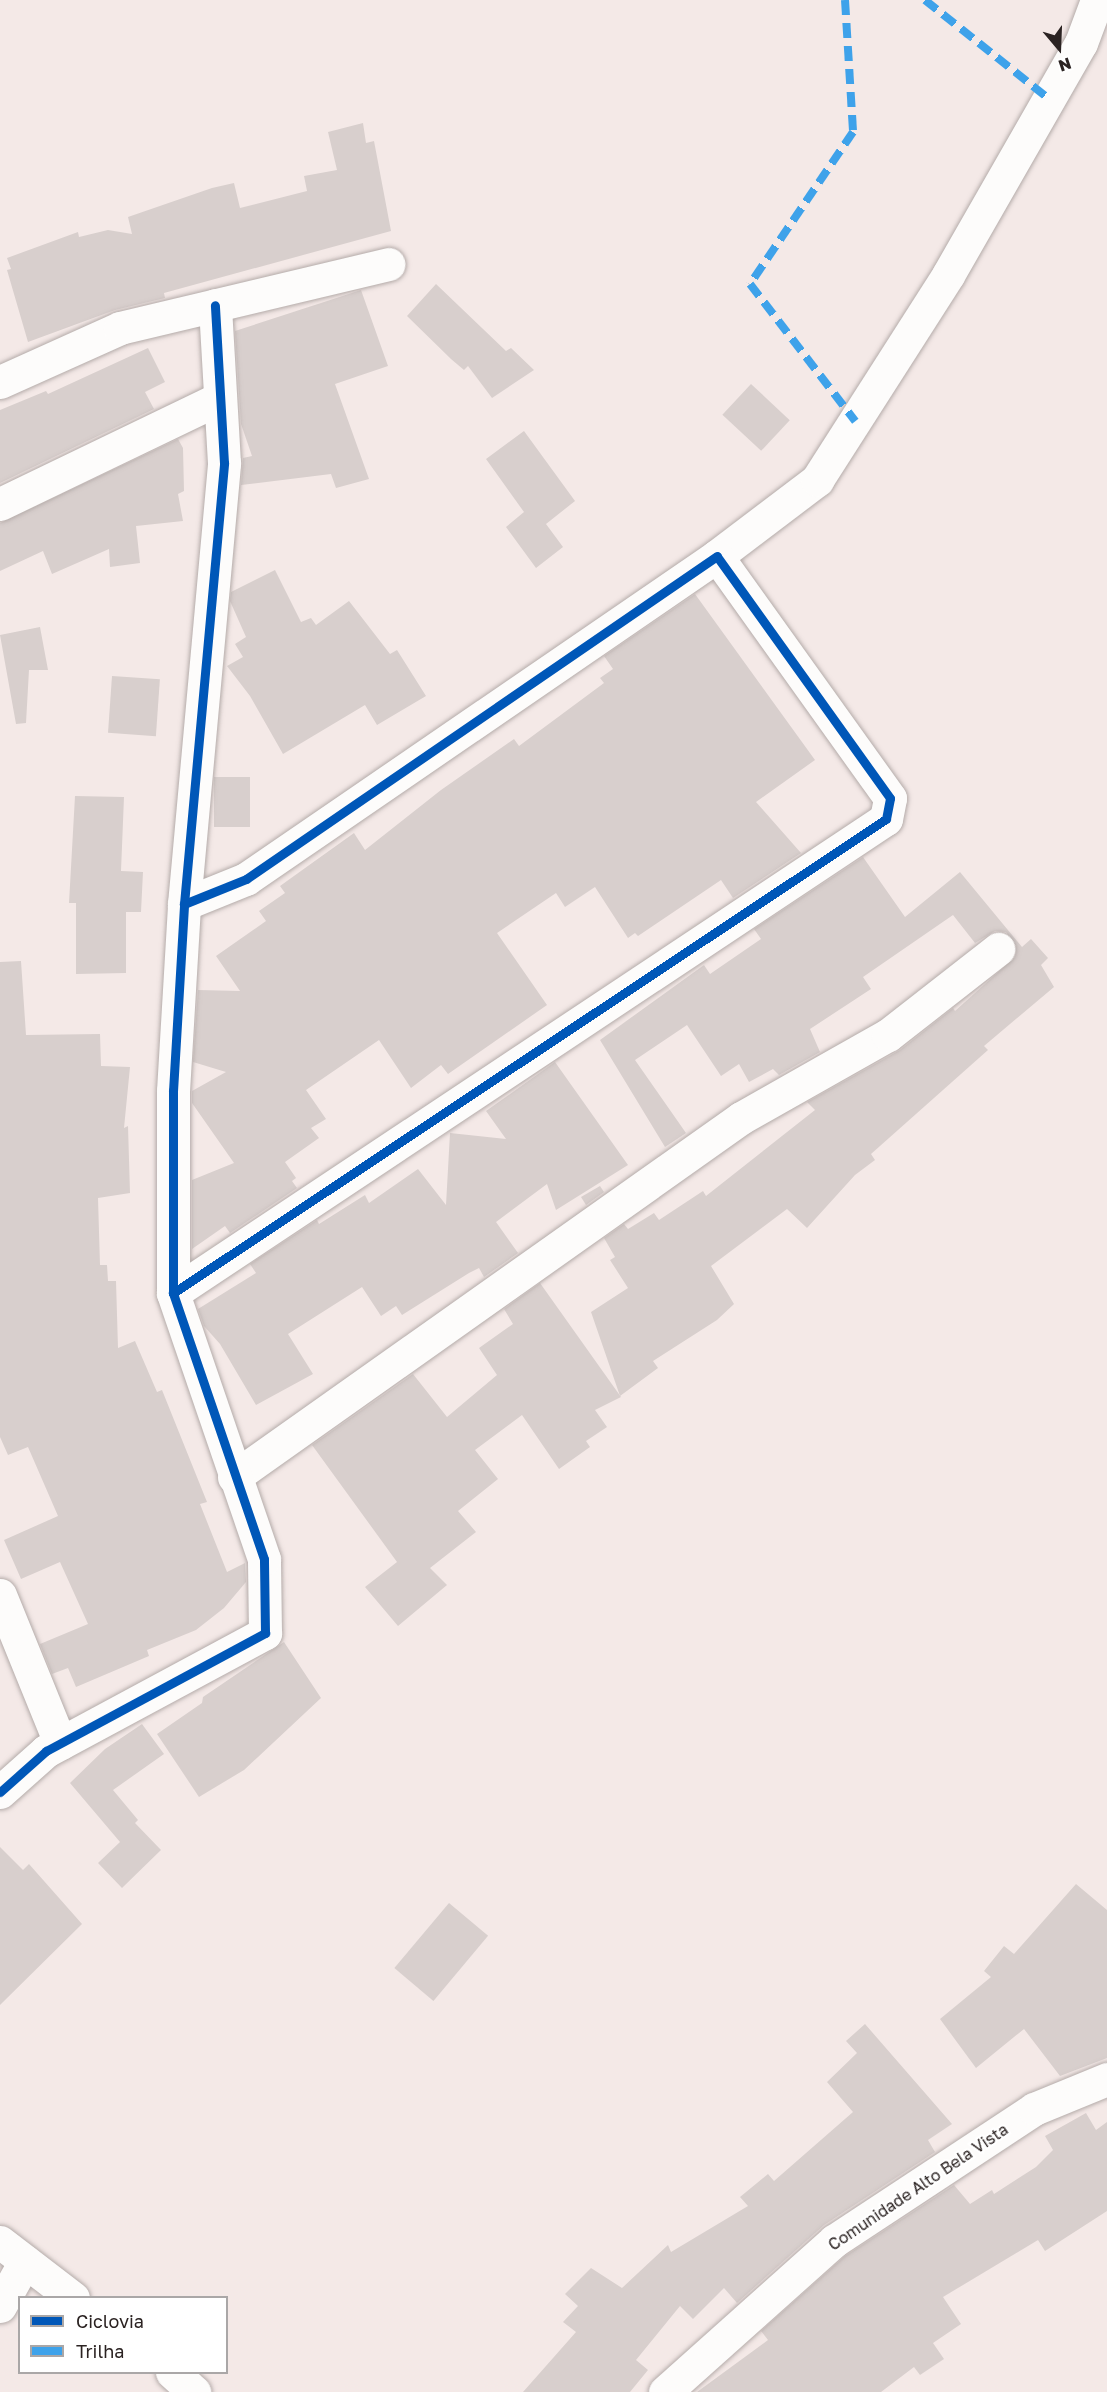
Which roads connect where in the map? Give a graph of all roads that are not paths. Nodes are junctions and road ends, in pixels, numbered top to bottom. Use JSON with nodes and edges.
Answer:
{"nodes":[{"id":1,"x":1096,"y":0,"type":"edge"},
{"id":2,"x":388,"y":264,"type":"dead end"},
{"id":3,"x":215,"y":306,"type":"junction"},
{"id":4,"x":0,"y":382,"type":"edge"},
{"id":5,"x":220,"y":398,"type":"junction"},
{"id":6,"x":0,"y":504,"type":"edge"},
{"id":7,"x":717,"y":556,"type":"junction"},
{"id":8,"x":184,"y":904,"type":"junction"},
{"id":9,"x":998,"y":949,"type":"dead end"},
{"id":10,"x":173,"y":1293,"type":"junction"},
{"id":11,"x":234,"y":1477,"type":"junction"},
{"id":12,"x":0,"y":1595,"type":"edge"},
{"id":13,"x":60,"y":1743,"type":"junction"},
{"id":14,"x":0,"y":1792,"type":"edge"},
{"id":15,"x":1107,"y":2079,"type":"edge"},
{"id":16,"x":13,"y":2252,"type":"edge"},
{"id":17,"x":70,"y":2296,"type":"edge"},
{"id":18,"x":0,"y":2306,"type":"edge"},
{"id":19,"x":173,"y":2374,"type":"edge"},
{"id":20,"x":194,"y":2392,"type":"edge"},
{"id":21,"x":665,"y":2392,"type":"edge"}],
"edges":[{"from":1,"to":7,"type":"street"},
{"from":2,"to":3,"type":"street"},
{"from":3,"to":4,"type":"street"},
{"from":3,"to":5,"type":"street"},
{"from":5,"to":6,"type":"street"},
{"from":5,"to":8,"type":"street"},
{"from":7,"to":8,"type":"street"},
{"from":7,"to":10,"type":"street"},
{"from":8,"to":10,"type":"street"},
{"from":9,"to":11,"type":"street"},
{"from":10,"to":11,"type":"street"},
{"from":11,"to":13,"type":"street"},
{"from":12,"to":13,"type":"street"},
{"from":13,"to":14,"type":"street"},
{"from":15,"to":21,"type":"street","name":"Comunidade Alto Bela Vista"},
{"from":16,"to":17,"type":"street"},
{"from":16,"to":18,"type":"street"},
{"from":19,"to":20,"type":"street"}]}
